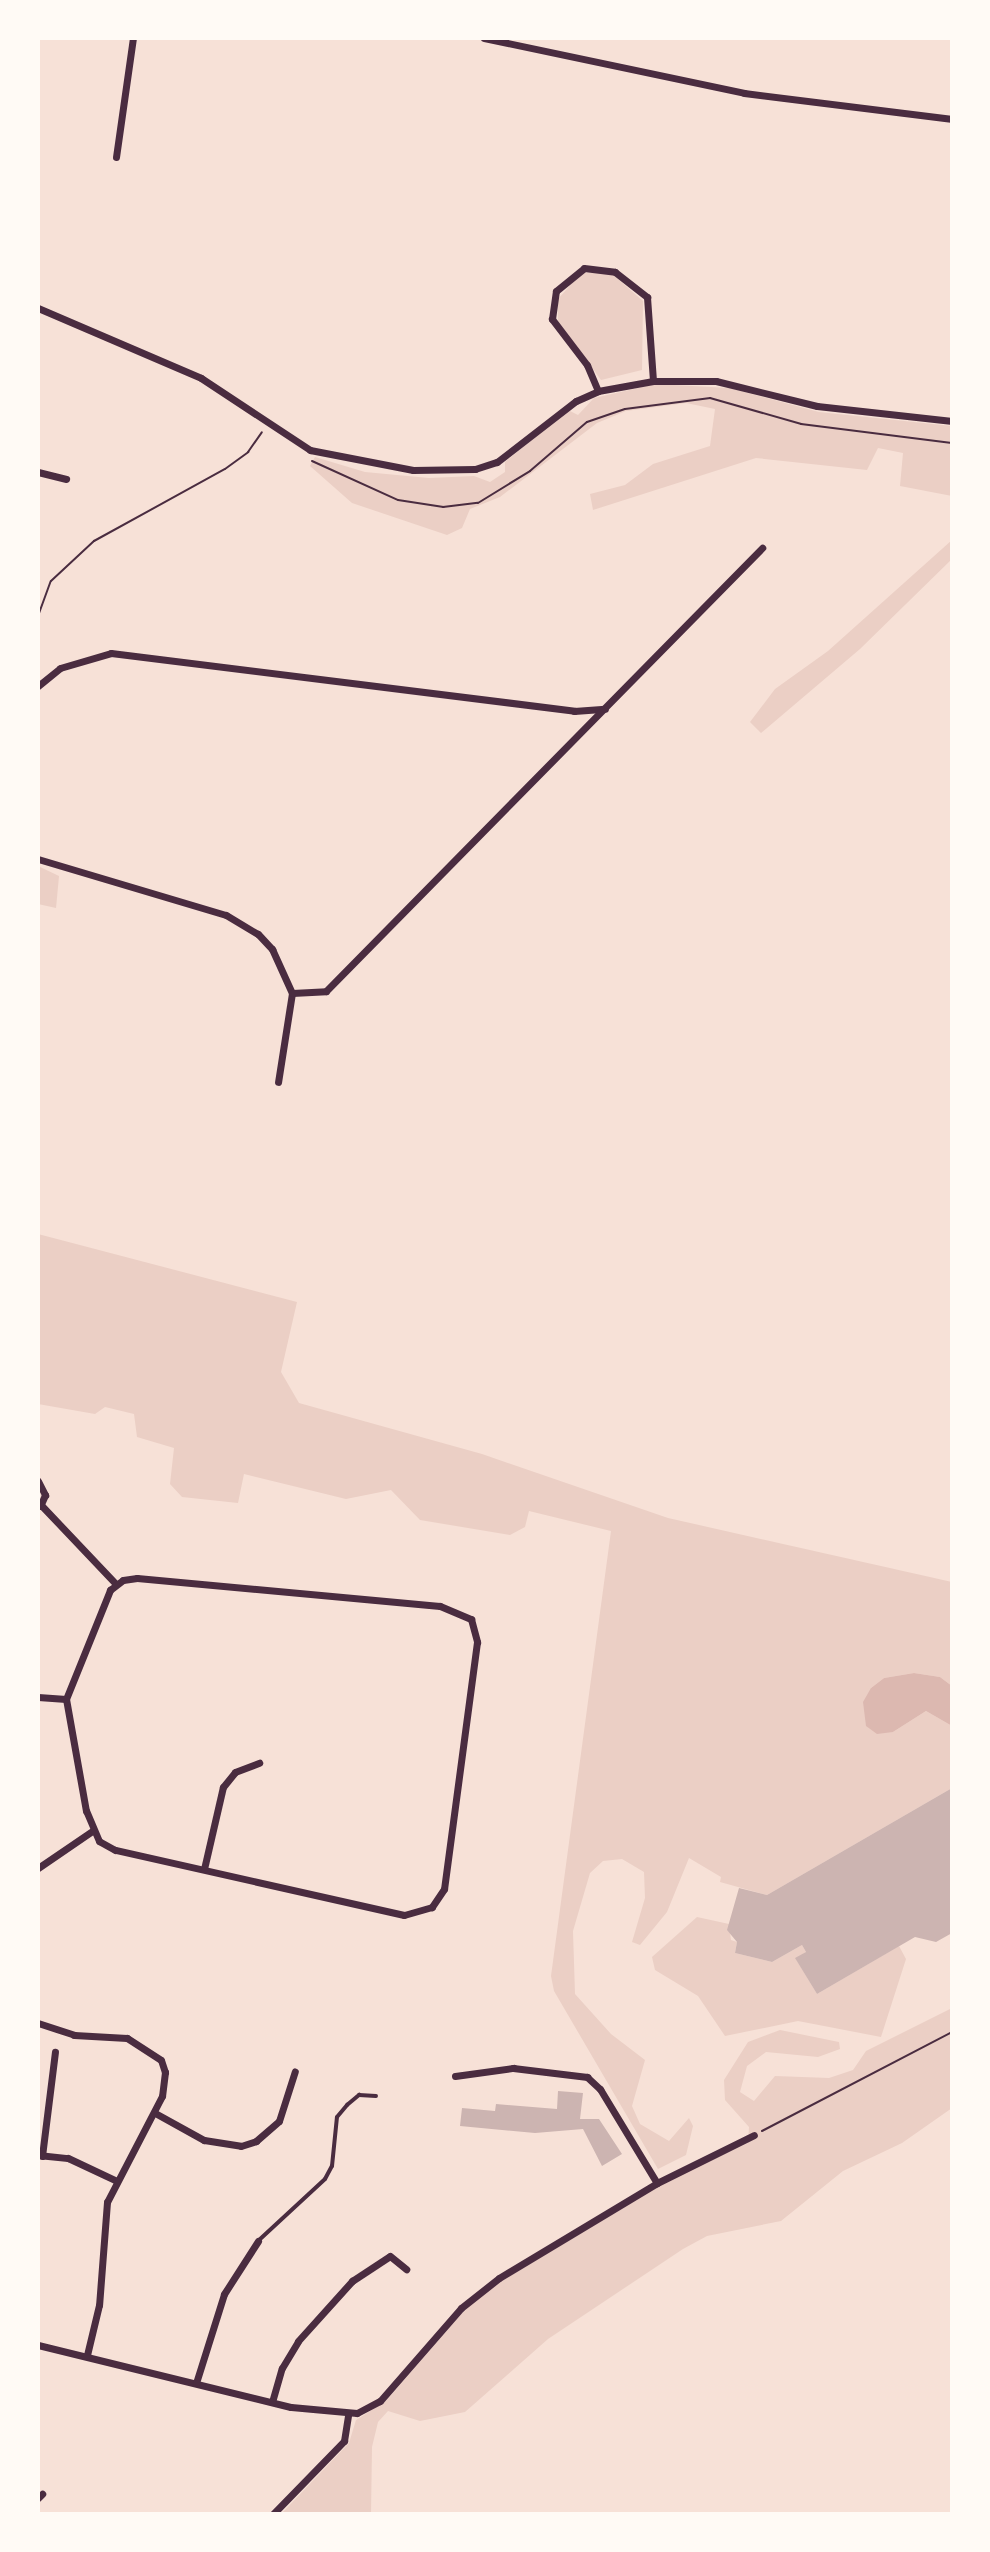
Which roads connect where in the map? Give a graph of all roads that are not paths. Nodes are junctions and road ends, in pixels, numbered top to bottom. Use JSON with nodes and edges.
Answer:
{"nodes":[{"id":1,"x":133,"y":38,"type":"edge"},
{"id":2,"x":484,"y":38,"type":"edge"},
{"id":3,"x":952,"y":119,"type":"edge"},
{"id":4,"x":116,"y":157,"type":"dead end"},
{"id":5,"x":38,"y":308,"type":"edge"},
{"id":6,"x":653,"y":381,"type":"junction"},
{"id":7,"x":598,"y":391,"type":"junction"},
{"id":8,"x":952,"y":421,"type":"edge"},
{"id":9,"x":38,"y":472,"type":"edge"},
{"id":10,"x":66,"y":479,"type":"dead end"},
{"id":11,"x":762,"y":548,"type":"dead end"},
{"id":12,"x":38,"y":686,"type":"edge"},
{"id":13,"x":605,"y":709,"type":"junction"},
{"id":14,"x":38,"y":859,"type":"edge"},
{"id":15,"x":292,"y":993,"type":"junction"},
{"id":16,"x":278,"y":1082,"type":"dead end"},
{"id":17,"x":38,"y":1481,"type":"edge"},
{"id":18,"x":40,"y":1506,"type":"edge"},
{"id":19,"x":116,"y":1584,"type":"junction"},
{"id":20,"x":38,"y":1697,"type":"edge"},
{"id":21,"x":66,"y":1699,"type":"junction"},
{"id":22,"x":259,"y":1763,"type":"dead end"},
{"id":23,"x":92,"y":1831,"type":"junction"},
{"id":24,"x":38,"y":1868,"type":"edge"},
{"id":25,"x":204,"y":1869,"type":"junction"},
{"id":26,"x":38,"y":2023,"type":"edge"},
{"id":27,"x":55,"y":2052,"type":"dead end"},
{"id":28,"x":295,"y":2071,"type":"dead end"},
{"id":29,"x":455,"y":2076,"type":"dead end"},
{"id":30,"x":376,"y":2096,"type":"dead end"},
{"id":31,"x":155,"y":2113,"type":"junction"},
{"id":32,"x":754,"y":2135,"type":"road end"},
{"id":33,"x":40,"y":2155,"type":"edge"},
{"id":34,"x":115,"y":2180,"type":"junction"},
{"id":35,"x":657,"y":2183,"type":"junction"},
{"id":36,"x":258,"y":2241,"type":"joint"},
{"id":37,"x":406,"y":2269,"type":"dead end"},
{"id":38,"x":38,"y":2345,"type":"edge"},
{"id":39,"x":87,"y":2355,"type":"junction"},
{"id":40,"x":196,"y":2383,"type":"junction"},
{"id":41,"x":272,"y":2402,"type":"junction"},
{"id":42,"x":348,"y":2415,"type":"junction"},
{"id":43,"x":273,"y":2514,"type":"edge"}],
"edges":[{"from":1,"to":4,"type":"street"},
{"from":2,"to":3,"type":"street"},
{"from":5,"to":7,"type":"street"},
{"from":6,"to":7,"type":"street"},
{"from":6,"to":7,"type":"street"},
{"from":6,"to":8,"type":"street"},
{"from":9,"to":10,"type":"street"},
{"from":11,"to":13,"type":"street"},
{"from":12,"to":13,"type":"street"},
{"from":13,"to":15,"type":"street"},
{"from":14,"to":15,"type":"street"},
{"from":15,"to":16,"type":"street"},
{"from":17,"to":18,"type":"street"},
{"from":18,"to":19,"type":"street"},
{"from":19,"to":21,"type":"street"},
{"from":19,"to":25,"type":"street"},
{"from":20,"to":21,"type":"street"},
{"from":21,"to":23,"type":"street"},
{"from":22,"to":25,"type":"street"},
{"from":23,"to":24,"type":"street"},
{"from":23,"to":25,"type":"street"},
{"from":26,"to":31,"type":"street"},
{"from":27,"to":33,"type":"street"},
{"from":28,"to":31,"type":"street"},
{"from":29,"to":35,"type":"street"},
{"from":30,"to":36,"type":"lane"},
{"from":31,"to":34,"type":"street"},
{"from":32,"to":35,"type":"street"},
{"from":33,"to":34,"type":"street"},
{"from":34,"to":39,"type":"street"},
{"from":35,"to":42,"type":"street"},
{"from":36,"to":40,"type":"street"},
{"from":37,"to":41,"type":"street"},
{"from":38,"to":39,"type":"street"},
{"from":39,"to":40,"type":"street"},
{"from":40,"to":41,"type":"street"},
{"from":41,"to":42,"type":"street"},
{"from":42,"to":43,"type":"street"}]}
